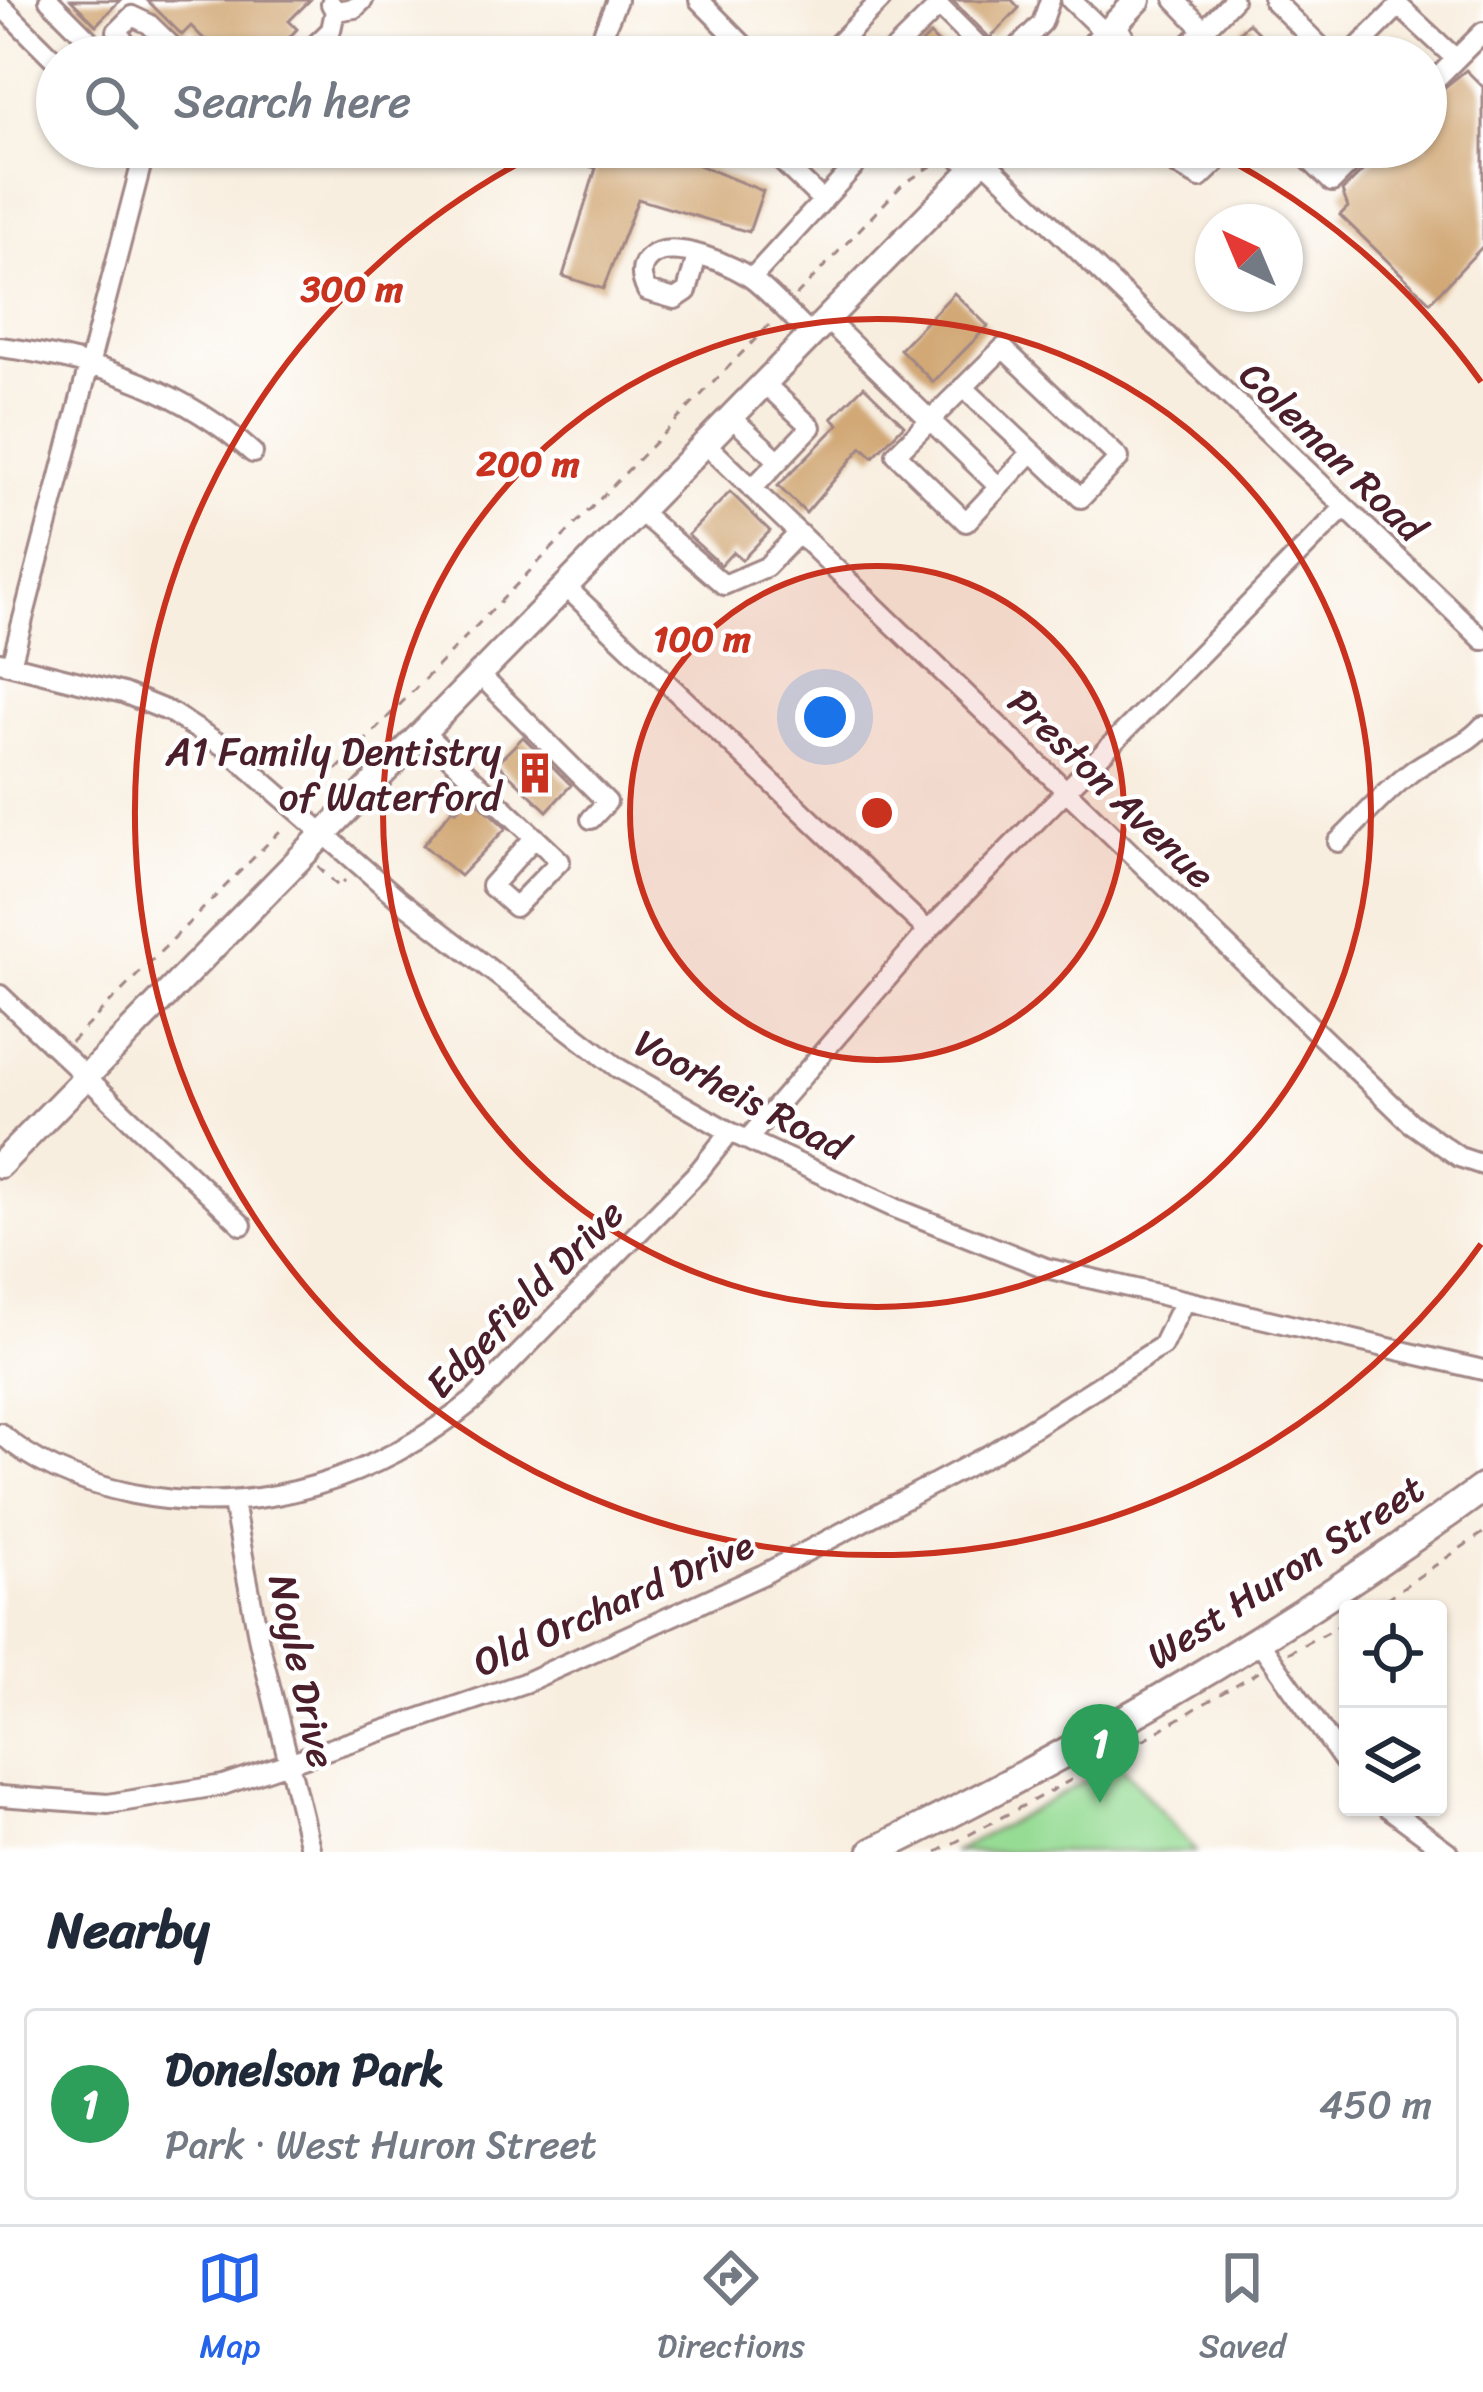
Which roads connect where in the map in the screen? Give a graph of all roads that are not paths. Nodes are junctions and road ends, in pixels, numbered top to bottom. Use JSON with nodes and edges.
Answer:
{"nodes":[{"id":1,"x":49,"y":0,"type":"edge"},
{"id":2,"x":617,"y":0,"type":"edge"},
{"id":3,"x":698,"y":0,"type":"edge"},
{"id":4,"x":880,"y":0,"type":"edge"},
{"id":5,"x":1049,"y":0,"type":"edge"},
{"id":6,"x":1071,"y":0,"type":"edge"},
{"id":7,"x":1138,"y":0,"type":"edge"},
{"id":8,"x":1174,"y":0,"type":"edge"},
{"id":9,"x":1233,"y":0,"type":"edge"},
{"id":10,"x":1273,"y":0,"type":"edge"},
{"id":11,"x":937,"y":3,"type":"edge"},
{"id":12,"x":1396,"y":3,"type":"edge"},
{"id":13,"x":359,"y":4,"type":"edge"},
{"id":14,"x":0,"y":5,"type":"edge"},
{"id":15,"x":332,"y":5,"type":"edge"},
{"id":16,"x":1111,"y":28,"type":"junction"},
{"id":17,"x":1204,"y":30,"type":"junction"},
{"id":18,"x":85,"y":36,"type":"edge"},
{"id":19,"x":120,"y":36,"type":"edge"},
{"id":20,"x":161,"y":36,"type":"edge"},
{"id":21,"x":325,"y":36,"type":"edge"},
{"id":22,"x":602,"y":36,"type":"edge"},
{"id":23,"x":734,"y":36,"type":"edge"},
{"id":24,"x":845,"y":36,"type":"edge"},
{"id":25,"x":906,"y":36,"type":"edge"},
{"id":26,"x":970,"y":36,"type":"edge"},
{"id":27,"x":1029,"y":36,"type":"edge"},
{"id":28,"x":1103,"y":36,"type":"edge"},
{"id":29,"x":1118,"y":36,"type":"edge"},
{"id":30,"x":1198,"y":36,"type":"edge"},
{"id":31,"x":1309,"y":36,"type":"edge"},
{"id":32,"x":1367,"y":36,"type":"edge"},
{"id":33,"x":36,"y":41,"type":"edge"},
{"id":34,"x":1473,"y":49,"type":"edge"},
{"id":35,"x":1447,"y":71,"type":"edge"},
{"id":36,"x":145,"y":168,"type":"edge"},
{"id":37,"x":789,"y":168,"type":"edge"},
{"id":38,"x":853,"y":168,"type":"edge"},
{"id":39,"x":974,"y":168,"type":"edge"},
{"id":40,"x":994,"y":168,"type":"edge"},
{"id":41,"x":1183,"y":168,"type":"edge"},
{"id":42,"x":1210,"y":168,"type":"edge"},
{"id":43,"x":1318,"y":168,"type":"edge"},
{"id":44,"x":1346,"y":168,"type":"edge"},
{"id":45,"x":823,"y":201,"type":"junction"},
{"id":46,"x":697,"y":256,"type":"dead end"},
{"id":47,"x":752,"y":278,"type":"junction"},
{"id":48,"x":819,"y":327,"type":"junction"},
{"id":49,"x":0,"y":347,"type":"edge"},
{"id":50,"x":87,"y":366,"type":"junction"},
{"id":51,"x":764,"y":383,"type":"junction"},
{"id":52,"x":963,"y":387,"type":"junction"},
{"id":53,"x":731,"y":417,"type":"junction"},
{"id":54,"x":930,"y":420,"type":"junction"},
{"id":55,"x":705,"y":443,"type":"junction"},
{"id":56,"x":1032,"y":452,"type":"junction"},
{"id":57,"x":253,"y":453,"type":"dead end"},
{"id":58,"x":778,"y":461,"type":"junction"},
{"id":59,"x":999,"y":488,"type":"junction"},
{"id":60,"x":752,"y":489,"type":"junction"},
{"id":61,"x":1344,"y":508,"type":"junction"},
{"id":62,"x":639,"y":511,"type":"junction"},
{"id":63,"x":799,"y":533,"type":"junction"},
{"id":64,"x":565,"y":586,"type":"junction"},
{"id":65,"x":1483,"y":640,"type":"edge"},
{"id":66,"x":5,"y":664,"type":"edge"},
{"id":67,"x":479,"y":674,"type":"junction"},
{"id":68,"x":1483,"y":726,"type":"edge"},
{"id":69,"x":423,"y":732,"type":"junction"},
{"id":70,"x":1065,"y":789,"type":"junction"},
{"id":71,"x":591,"y":819,"type":"dead end"},
{"id":72,"x":322,"y":835,"type":"junction"},
{"id":73,"x":535,"y":837,"type":"dead end"},
{"id":74,"x":1338,"y":842,"type":"dead end"},
{"id":75,"x":928,"y":931,"type":"junction"},
{"id":76,"x":0,"y":995,"type":"edge"},
{"id":77,"x":85,"y":1078,"type":"junction"},
{"id":78,"x":738,"y":1136,"type":"junction"},
{"id":79,"x":0,"y":1165,"type":"edge"},
{"id":80,"x":1483,"y":1166,"type":"edge"},
{"id":81,"x":242,"y":1226,"type":"dead end"},
{"id":82,"x":1183,"y":1303,"type":"junction"},
{"id":83,"x":1483,"y":1370,"type":"edge"},
{"id":84,"x":0,"y":1433,"type":"edge"},
{"id":85,"x":1483,"y":1488,"type":"edge"},
{"id":86,"x":233,"y":1503,"type":"junction"},
{"id":87,"x":1258,"y":1640,"type":"junction"},
{"id":88,"x":1339,"y":1755,"type":"edge"},
{"id":89,"x":290,"y":1764,"type":"junction"},
{"id":90,"x":0,"y":1796,"type":"edge"},
{"id":91,"x":1399,"y":1816,"type":"edge"},
{"id":92,"x":311,"y":1852,"type":"edge"},
{"id":93,"x":873,"y":1852,"type":"edge"},
{"id":94,"x":1448,"y":1852,"type":"edge"}],
"edges":[{"from":1,"to":18,"type":"street"},
{"from":2,"to":22,"type":"street"},
{"from":3,"to":23,"type":"street"},
{"from":4,"to":24,"type":"street"},
{"from":5,"to":27,"type":"street"},
{"from":6,"to":16,"type":"street"},
{"from":7,"to":16,"type":"main road"},
{"from":8,"to":17,"type":"street"},
{"from":9,"to":17,"type":"street"},
{"from":10,"to":31,"type":"street"},
{"from":11,"to":25,"type":"street"},
{"from":11,"to":26,"type":"street"},
{"from":12,"to":32,"type":"street"},
{"from":12,"to":34,"type":"street"},
{"from":13,"to":15,"type":"street"},
{"from":14,"to":33,"type":"street"},
{"from":15,"to":21,"type":"street"},
{"from":16,"to":28,"type":"main road"},
{"from":16,"to":29,"type":"street"},
{"from":17,"to":30,"type":"street"},
{"from":19,"to":20,"type":"street"},
{"from":34,"to":35,"type":"street"},
{"from":36,"to":50,"type":"street"},
{"from":37,"to":45,"type":"street"},
{"from":38,"to":45,"type":"street"},
{"from":39,"to":48,"type":"main road"},
{"from":40,"to":61,"type":"street","name":"Coleman Road"},
{"from":41,"to":42,"type":"street"},
{"from":43,"to":44,"type":"street"},
{"from":45,"to":47,"type":"street"},
{"from":46,"to":47,"type":"street"},
{"from":47,"to":48,"type":"street"},
{"from":48,"to":51,"type":"main road"},
{"from":48,"to":54,"type":"street"},
{"from":49,"to":50,"type":"street"},
{"from":50,"to":57,"type":"street"},
{"from":50,"to":66,"type":"street"},
{"from":51,"to":53,"type":"main road"},
{"from":51,"to":58,"type":"street"},
{"from":52,"to":54,"type":"street"},
{"from":52,"to":56,"type":"street"},
{"from":52,"to":56,"type":"street"},
{"from":53,"to":55,"type":"main road"},
{"from":53,"to":58,"type":"street"},
{"from":54,"to":59,"type":"street"},
{"from":54,"to":59,"type":"street"},
{"from":55,"to":60,"type":"street","name":"Preston Avenue"},
{"from":55,"to":62,"type":"main road"},
{"from":56,"to":59,"type":"street"},
{"from":58,"to":60,"type":"street"},
{"from":60,"to":63,"type":"street","name":"Preston Avenue"},
{"from":61,"to":65,"type":"street","name":"Coleman Road"},
{"from":61,"to":70,"type":"street","name":"Edgefield Drive"},
{"from":62,"to":63,"type":"street"},
{"from":62,"to":64,"type":"main road"},
{"from":63,"to":70,"type":"street","name":"Preston Avenue"},
{"from":64,"to":67,"type":"main road"},
{"from":64,"to":75,"type":"street"},
{"from":66,"to":72,"type":"street","name":"Voorheis Road"},
{"from":67,"to":69,"type":"main road"},
{"from":67,"to":71,"type":"street"},
{"from":68,"to":74,"type":"street"},
{"from":69,"to":72,"type":"main road"},
{"from":69,"to":73,"type":"street"},
{"from":70,"to":75,"type":"street","name":"Edgefield Drive"},
{"from":70,"to":80,"type":"street","name":"Preston Avenue"},
{"from":72,"to":77,"type":"main road"},
{"from":72,"to":78,"type":"street","name":"Voorheis Road"},
{"from":75,"to":78,"type":"street","name":"Edgefield Drive"},
{"from":76,"to":77,"type":"street"},
{"from":77,"to":79,"type":"main road"},
{"from":77,"to":81,"type":"street"},
{"from":78,"to":82,"type":"street","name":"Voorheis Road"},
{"from":78,"to":86,"type":"street","name":"Edgefield Drive"},
{"from":82,"to":83,"type":"street","name":"Voorheis Road"},
{"from":82,"to":89,"type":"street","name":"Old Orchard Drive"},
{"from":84,"to":86,"type":"street","name":"Edgefield Drive"},
{"from":85,"to":87,"type":"highway","name":"West Huron Street"},
{"from":86,"to":89,"type":"street","name":"Noyle Drive"},
{"from":87,"to":88,"type":"street"},
{"from":87,"to":93,"type":"highway","name":"West Huron Street"},
{"from":89,"to":90,"type":"street","name":"Old Orchard Drive"},
{"from":89,"to":92,"type":"street","name":"Noyle Drive"},
{"from":91,"to":94,"type":"street"}]}
